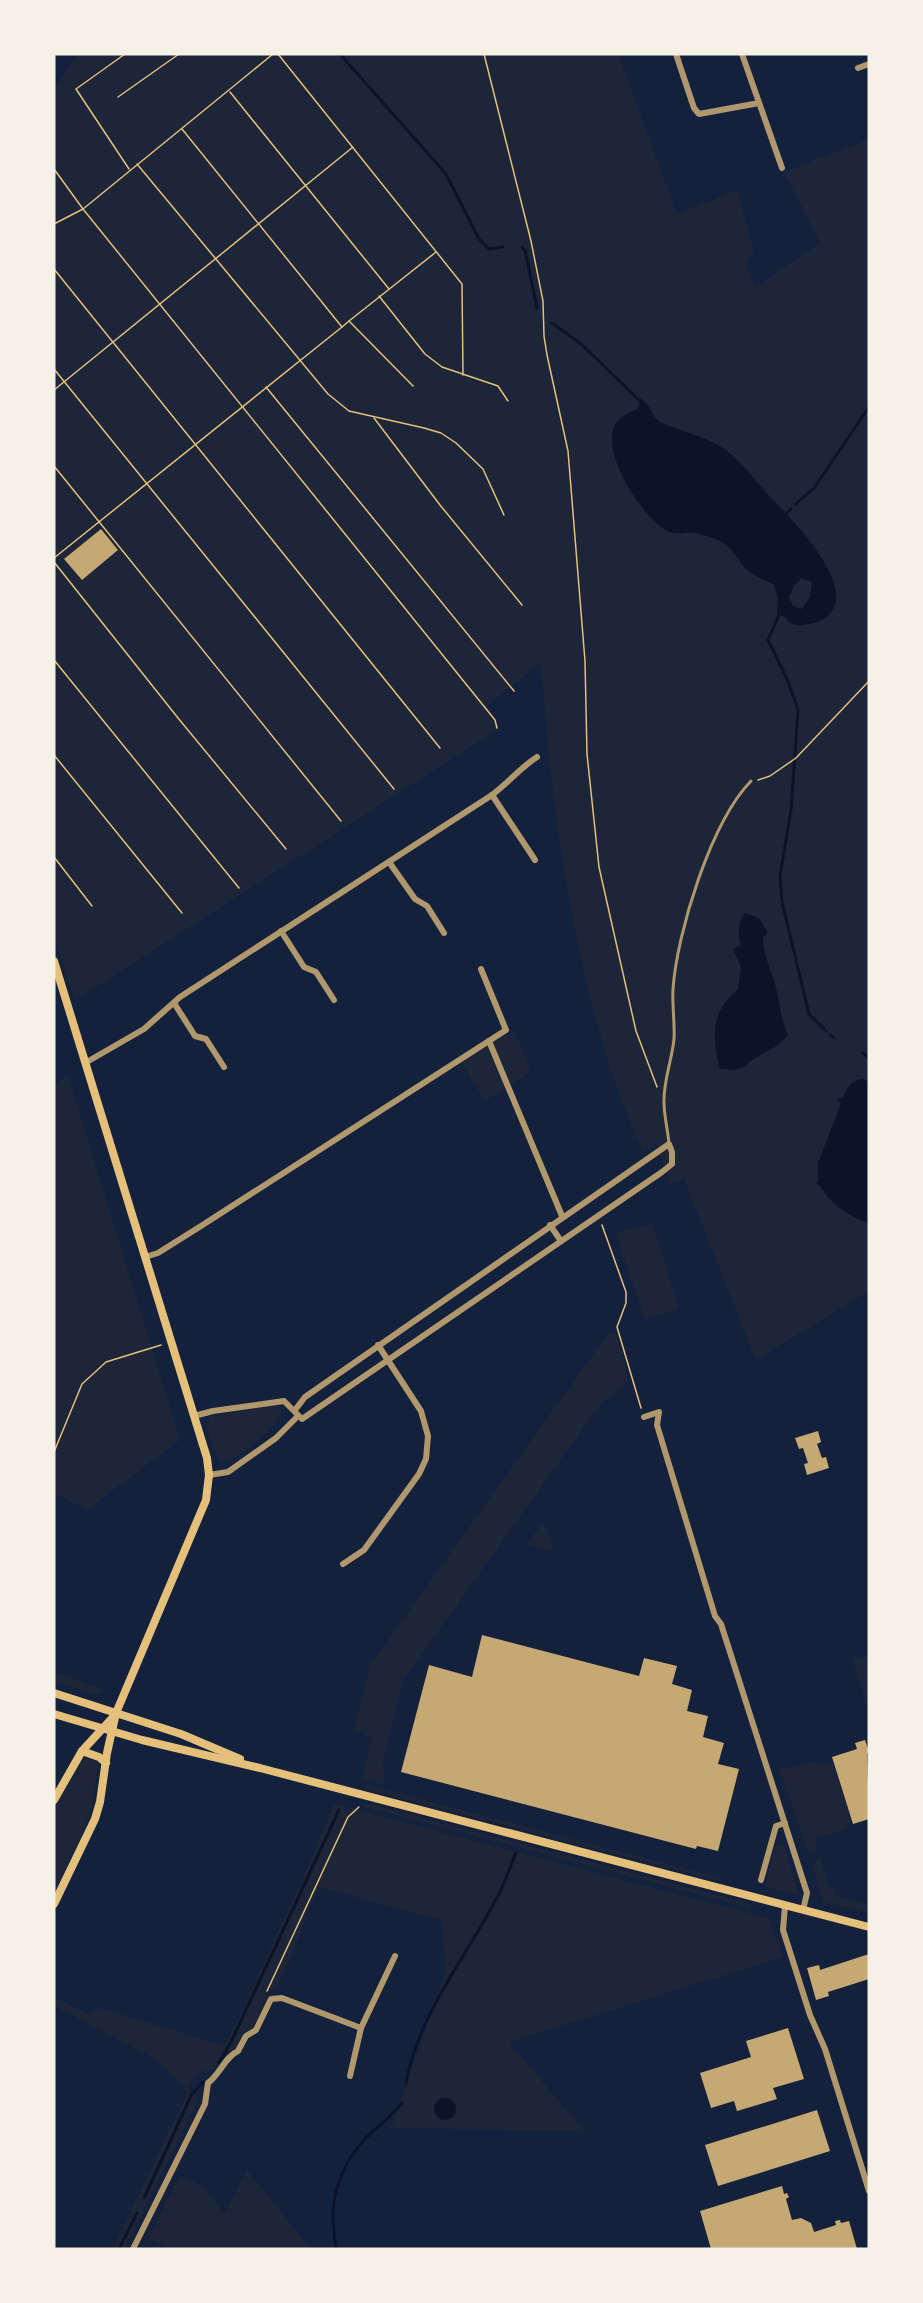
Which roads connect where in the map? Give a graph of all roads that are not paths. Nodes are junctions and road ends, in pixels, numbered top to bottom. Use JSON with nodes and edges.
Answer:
{"nodes":[{"id":1,"x":676,"y":54,"type":"edge"},
{"id":2,"x":742,"y":54,"type":"edge"},
{"id":3,"x":869,"y":64,"type":"edge"},
{"id":4,"x":858,"y":68,"type":"dead end"},
{"id":5,"x":759,"y":103,"type":"junction"},
{"id":6,"x":782,"y":168,"type":"dead end"},
{"id":7,"x":537,"y":757,"type":"dead end"},
{"id":8,"x":752,"y":781,"type":"road end"},
{"id":9,"x":492,"y":795,"type":"junction"},
{"id":10,"x":535,"y":860,"type":"dead end"},
{"id":11,"x":389,"y":862,"type":"junction"},
{"id":12,"x":281,"y":931,"type":"junction"},
{"id":13,"x":444,"y":933,"type":"dead end"},
{"id":14,"x":55,"y":965,"type":"edge"},
{"id":15,"x":481,"y":969,"type":"dead end"},
{"id":16,"x":334,"y":1000,"type":"dead end"},
{"id":17,"x":174,"y":1003,"type":"junction"},
{"id":18,"x":489,"y":1041,"type":"junction"},
{"id":19,"x":85,"y":1063,"type":"junction"},
{"id":20,"x":224,"y":1067,"type":"dead end"},
{"id":21,"x":669,"y":1144,"type":"junction"},
{"id":22,"x":562,"y":1216,"type":"junction"},
{"id":23,"x":550,"y":1225,"type":"junction"},
{"id":24,"x":561,"y":1241,"type":"junction"},
{"id":25,"x":145,"y":1257,"type":"junction"},
{"id":26,"x":378,"y":1345,"type":"junction"},
{"id":27,"x":389,"y":1362,"type":"junction"},
{"id":28,"x":296,"y":1413,"type":"junction"},
{"id":29,"x":194,"y":1416,"type":"junction"},
{"id":30,"x":644,"y":1418,"type":"road end"},
{"id":31,"x":209,"y":1475,"type":"junction"},
{"id":32,"x":343,"y":1564,"type":"dead end"},
{"id":33,"x":54,"y":1694,"type":"edge"},
{"id":34,"x":116,"y":1713,"type":"junction"},
{"id":35,"x":54,"y":1714,"type":"edge"},
{"id":36,"x":102,"y":1728,"type":"junction"},
{"id":37,"x":112,"y":1731,"type":"junction"},
{"id":38,"x":82,"y":1751,"type":"junction"},
{"id":39,"x":106,"y":1763,"type":"junction"},
{"id":40,"x":260,"y":1768,"type":"junction"},
{"id":41,"x":54,"y":1800,"type":"edge"},
{"id":42,"x":785,"y":1823,"type":"junction"},
{"id":43,"x":761,"y":1880,"type":"dead end"},
{"id":44,"x":54,"y":1904,"type":"edge"},
{"id":45,"x":785,"y":1905,"type":"junction"},
{"id":46,"x":803,"y":1910,"type":"junction"},
{"id":47,"x":869,"y":1928,"type":"edge"},
{"id":48,"x":395,"y":1956,"type":"dead end"},
{"id":49,"x":361,"y":2028,"type":"junction"},
{"id":50,"x":350,"y":2076,"type":"dead end"},
{"id":51,"x":869,"y":2192,"type":"edge"},
{"id":52,"x":133,"y":2249,"type":"edge"}],
"edges":[{"from":1,"to":5,"type":"street"},
{"from":2,"to":5,"type":"street"},
{"from":3,"to":4,"type":"street"},
{"from":5,"to":6,"type":"street"},
{"from":7,"to":9,"type":"street"},
{"from":8,"to":21,"type":"lane"},
{"from":9,"to":10,"type":"street"},
{"from":9,"to":11,"type":"street"},
{"from":11,"to":12,"type":"street"},
{"from":11,"to":13,"type":"street"},
{"from":12,"to":16,"type":"street"},
{"from":12,"to":17,"type":"street"},
{"from":14,"to":19,"type":"main road"},
{"from":15,"to":18,"type":"street"},
{"from":17,"to":19,"type":"street"},
{"from":17,"to":20,"type":"street"},
{"from":18,"to":22,"type":"street"},
{"from":18,"to":25,"type":"street"},
{"from":19,"to":25,"type":"main road"},
{"from":21,"to":22,"type":"street"},
{"from":21,"to":24,"type":"street"},
{"from":22,"to":23,"type":"street"},
{"from":23,"to":24,"type":"street"},
{"from":23,"to":26,"type":"street"},
{"from":24,"to":27,"type":"street"},
{"from":25,"to":29,"type":"main road"},
{"from":26,"to":27,"type":"street"},
{"from":26,"to":28,"type":"street"},
{"from":27,"to":28,"type":"street"},
{"from":27,"to":32,"type":"street"},
{"from":28,"to":29,"type":"street"},
{"from":28,"to":31,"type":"street"},
{"from":29,"to":31,"type":"main road"},
{"from":30,"to":42,"type":"street"},
{"from":31,"to":34,"type":"main road"},
{"from":33,"to":34,"type":"main road"},
{"from":34,"to":36,"type":"main road"},
{"from":34,"to":37,"type":"main road"},
{"from":34,"to":40,"type":"main road"},
{"from":35,"to":36,"type":"main road"},
{"from":36,"to":37,"type":"main road"},
{"from":36,"to":38,"type":"main road"},
{"from":37,"to":39,"type":"main road"},
{"from":37,"to":40,"type":"main road"},
{"from":38,"to":39,"type":"main road"},
{"from":38,"to":41,"type":"main road"},
{"from":39,"to":44,"type":"main road"},
{"from":40,"to":45,"type":"main road"},
{"from":42,"to":43,"type":"street"},
{"from":42,"to":46,"type":"street"},
{"from":45,"to":46,"type":"main road"},
{"from":45,"to":51,"type":"street"},
{"from":46,"to":47,"type":"main road"},
{"from":48,"to":49,"type":"street"},
{"from":49,"to":50,"type":"street"},
{"from":49,"to":52,"type":"street"}]}
